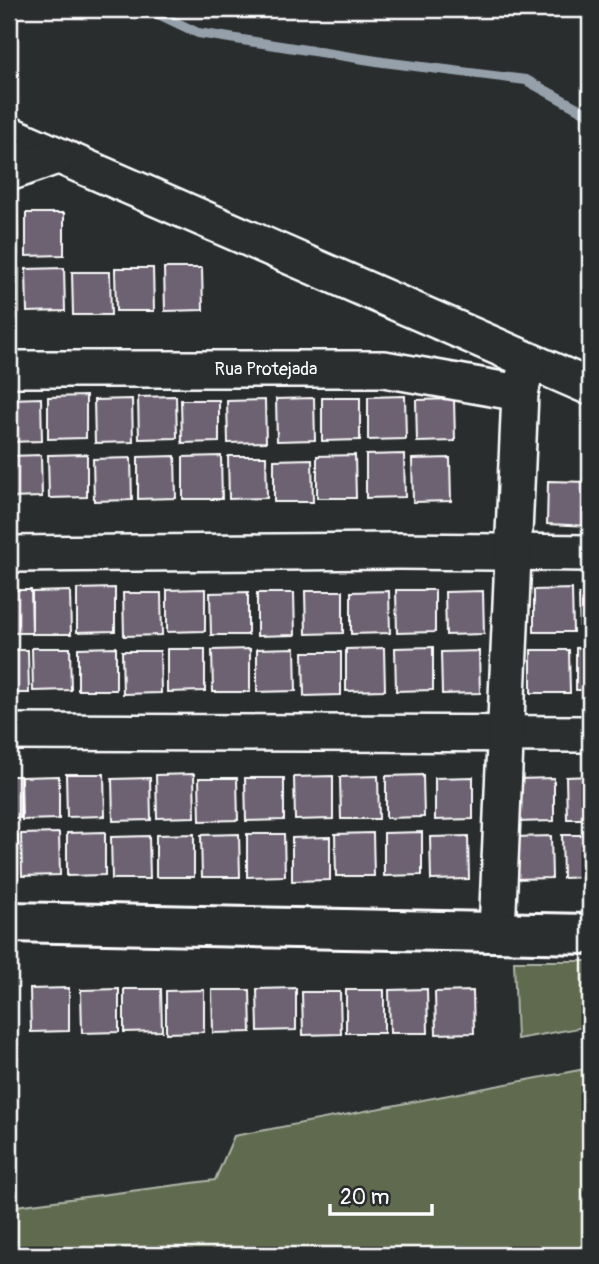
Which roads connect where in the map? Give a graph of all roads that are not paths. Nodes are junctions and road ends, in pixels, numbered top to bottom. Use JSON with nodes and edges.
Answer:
{"nodes":[{"id":1,"x":9,"y":134,"type":"edge"},
{"id":2,"x":57,"y":156,"type":"junction"},
{"id":3,"x":9,"y":173,"type":"edge"},
{"id":4,"x":9,"y":369,"type":"edge"},
{"id":5,"x":524,"y":377,"type":"junction"},
{"id":6,"x":590,"y":387,"type":"edge"},
{"id":7,"x":513,"y":552,"type":"junction"},
{"id":8,"x":590,"y":553,"type":"edge"},
{"id":9,"x":9,"y":554,"type":"edge"},
{"id":10,"x":9,"y":732,"type":"edge"},
{"id":11,"x":506,"y":734,"type":"junction"},
{"id":12,"x":590,"y":734,"type":"edge"},
{"id":13,"x":9,"y":922,"type":"edge"},
{"id":14,"x":497,"y":932,"type":"junction"},
{"id":15,"x":590,"y":934,"type":"edge"}],
"edges":[{"from":1,"to":2,"type":"street"},
{"from":2,"to":3,"type":"street"},
{"from":2,"to":5,"type":"street"},
{"from":4,"to":5,"type":"street","name":"Rua Protejada"},
{"from":5,"to":6,"type":"street"},
{"from":5,"to":7,"type":"street"},
{"from":7,"to":8,"type":"street"},
{"from":7,"to":9,"type":"street"},
{"from":7,"to":11,"type":"street"},
{"from":10,"to":11,"type":"street"},
{"from":11,"to":12,"type":"street"},
{"from":11,"to":14,"type":"street"},
{"from":13,"to":14,"type":"street"},
{"from":14,"to":15,"type":"street"}]}
